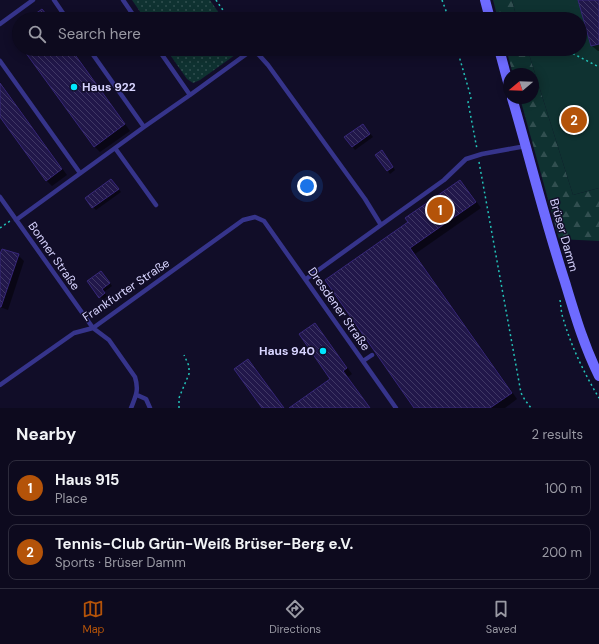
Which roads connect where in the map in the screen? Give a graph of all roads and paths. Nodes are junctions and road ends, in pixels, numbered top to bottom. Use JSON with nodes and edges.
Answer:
{"nodes":[{"id":1,"x":33,"y":0,"type":"edge"},
{"id":2,"x":54,"y":0,"type":"edge"},
{"id":3,"x":123,"y":0,"type":"edge"},
{"id":4,"x":216,"y":0,"type":"edge"},
{"id":5,"x":442,"y":0,"type":"edge"},
{"id":6,"x":485,"y":0,"type":"edge"},
{"id":7,"x":16,"y":12,"type":"edge"},
{"id":8,"x":62,"y":12,"type":"edge"},
{"id":9,"x":131,"y":12,"type":"edge"},
{"id":10,"x":224,"y":12,"type":"edge"},
{"id":11,"x":446,"y":12,"type":"edge"},
{"id":12,"x":488,"y":12,"type":"edge"},
{"id":13,"x":12,"y":15,"type":"edge"},
{"id":14,"x":0,"y":24,"type":"edge"},
{"id":15,"x":94,"y":56,"type":"edge"},
{"id":16,"x":163,"y":56,"type":"edge"},
{"id":17,"x":244,"y":56,"type":"edge"},
{"id":18,"x":260,"y":56,"type":"edge"},
{"id":19,"x":459,"y":56,"type":"edge"},
{"id":20,"x":500,"y":56,"type":"edge"},
{"id":21,"x":578,"y":56,"type":"edge"},
{"id":22,"x":0,"y":61,"type":"edge"},
{"id":23,"x":599,"y":67,"type":"edge"},
{"id":24,"x":504,"y":68,"type":"edge"},
{"id":25,"x":190,"y":95,"type":"junction"},
{"id":26,"x":514,"y":104,"type":"edge"},
{"id":27,"x":144,"y":127,"type":"junction"},
{"id":28,"x":526,"y":146,"type":"junction"},
{"id":29,"x":115,"y":148,"type":"junction"},
{"id":30,"x":478,"y":154,"type":"junction"},
{"id":31,"x":80,"y":174,"type":"junction"},
{"id":32,"x":0,"y":197,"type":"edge"},
{"id":33,"x":156,"y":205,"type":"dead end"},
{"id":34,"x":15,"y":218,"type":"junction"},
{"id":35,"x":264,"y":221,"type":"joint"},
{"id":36,"x":381,"y":225,"type":"junction"},
{"id":37,"x":0,"y":228,"type":"edge"},
{"id":38,"x":306,"y":279,"type":"junction"},
{"id":39,"x":93,"y":328,"type":"junction"},
{"id":40,"x":184,"y":355,"type":"dead end"},
{"id":41,"x":372,"y":355,"type":"dead end"},
{"id":42,"x":363,"y":361,"type":"junction"},
{"id":43,"x":599,"y":376,"type":"edge"},
{"id":44,"x":0,"y":385,"type":"edge"},
{"id":45,"x":137,"y":395,"type":"junction"},
{"id":46,"x":130,"y":408,"type":"edge"},
{"id":47,"x":150,"y":408,"type":"edge"},
{"id":48,"x":179,"y":408,"type":"edge"},
{"id":49,"x":396,"y":408,"type":"edge"},
{"id":50,"x":530,"y":408,"type":"edge"}],
"edges":[{"from":1,"to":7,"type":"lane"},
{"from":2,"to":8,"type":"lane"},
{"from":3,"to":9,"type":"lane"},
{"from":4,"to":10,"type":"path"},
{"from":5,"to":11,"type":"path"},
{"from":6,"to":12,"type":"street"},
{"from":13,"to":14,"type":"lane"},
{"from":15,"to":27,"type":"lane"},
{"from":16,"to":25,"type":"lane"},
{"from":17,"to":25,"type":"lane"},
{"from":18,"to":36,"type":"lane"},
{"from":19,"to":30,"type":"path"},
{"from":20,"to":24,"type":"street"},
{"from":21,"to":23,"type":"path"},
{"from":22,"to":31,"type":"lane"},
{"from":25,"to":27,"type":"lane"},
{"from":26,"to":28,"type":"street","name":"Brüser Damm"},
{"from":27,"to":29,"type":"lane"},
{"from":28,"to":30,"type":"lane"},
{"from":28,"to":43,"type":"street","name":"Brüser Damm"},
{"from":29,"to":31,"type":"lane"},
{"from":29,"to":33,"type":"lane"},
{"from":30,"to":36,"type":"lane"},
{"from":30,"to":50,"type":"path"},
{"from":31,"to":34,"type":"lane"},
{"from":32,"to":34,"type":"lane","name":"Bonner Straße"},
{"from":34,"to":37,"type":"path"},
{"from":34,"to":39,"type":"lane","name":"Bonner Straße"},
{"from":35,"to":38,"type":"lane","name":"Dresdener Straße"},
{"from":35,"to":39,"type":"lane","name":"Frankfurter Straße"},
{"from":36,"to":38,"type":"lane"},
{"from":38,"to":42,"type":"lane","name":"Dresdener Straße"},
{"from":39,"to":44,"type":"lane","name":"Frankfurter Straße"},
{"from":39,"to":45,"type":"lane","name":"Bonner Straße"},
{"from":40,"to":48,"type":"path"},
{"from":41,"to":42,"type":"lane"},
{"from":42,"to":49,"type":"lane","name":"Dresdener Straße"},
{"from":45,"to":46,"type":"lane"},
{"from":45,"to":47,"type":"lane"}]}
